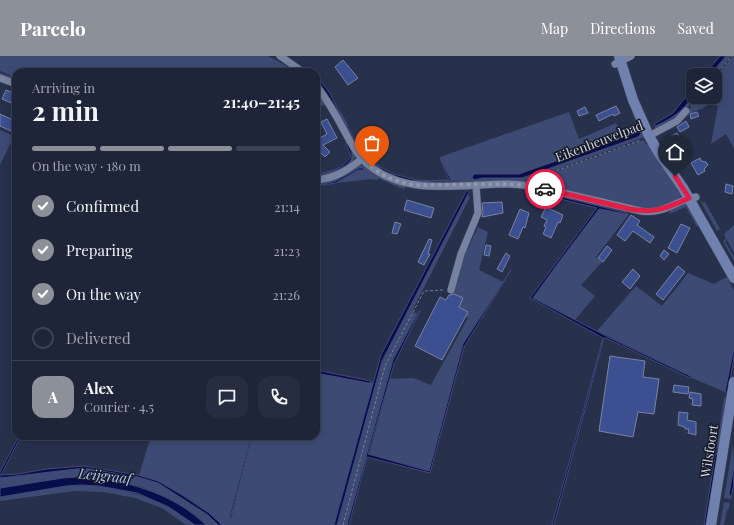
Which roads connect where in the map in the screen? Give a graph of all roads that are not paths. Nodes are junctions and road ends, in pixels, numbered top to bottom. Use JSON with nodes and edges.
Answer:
{"nodes":[{"id":1,"x":280,"y":56,"type":"edge"},
{"id":2,"x":631,"y":56,"type":"edge"},
{"id":3,"x":616,"y":60,"type":"edge"},
{"id":4,"x":298,"y":68,"type":"edge"},
{"id":5,"x":0,"y":78,"type":"edge"},
{"id":6,"x":12,"y":82,"type":"edge"},
{"id":7,"x":320,"y":90,"type":"edge"},
{"id":8,"x":686,"y":111,"type":"road end"},
{"id":9,"x":649,"y":136,"type":"junction"},
{"id":10,"x":362,"y":159,"type":"junction"},
{"id":11,"x":320,"y":179,"type":"edge"},
{"id":12,"x":476,"y":185,"type":"junction"},
{"id":13,"x":692,"y":197,"type":"junction"},
{"id":14,"x":734,"y":278,"type":"edge"},
{"id":15,"x":451,"y":290,"type":"road end"},
{"id":16,"x":734,"y":382,"type":"edge"},
{"id":17,"x":711,"y":525,"type":"edge"}],
"edges":[{"from":1,"to":4,"type":"street"},
{"from":2,"to":3,"type":"street"},
{"from":3,"to":9,"type":"street"},
{"from":5,"to":6,"type":"street"},
{"from":7,"to":10,"type":"street"},
{"from":8,"to":9,"type":"street","name":"Eikenheuvelpad"},
{"from":9,"to":13,"type":"street"},
{"from":10,"to":11,"type":"street"},
{"from":10,"to":12,"type":"street"},
{"from":12,"to":13,"type":"street"},
{"from":12,"to":15,"type":"street"},
{"from":13,"to":14,"type":"street"},
{"from":16,"to":17,"type":"street","name":"Wilsfoort"}]}
